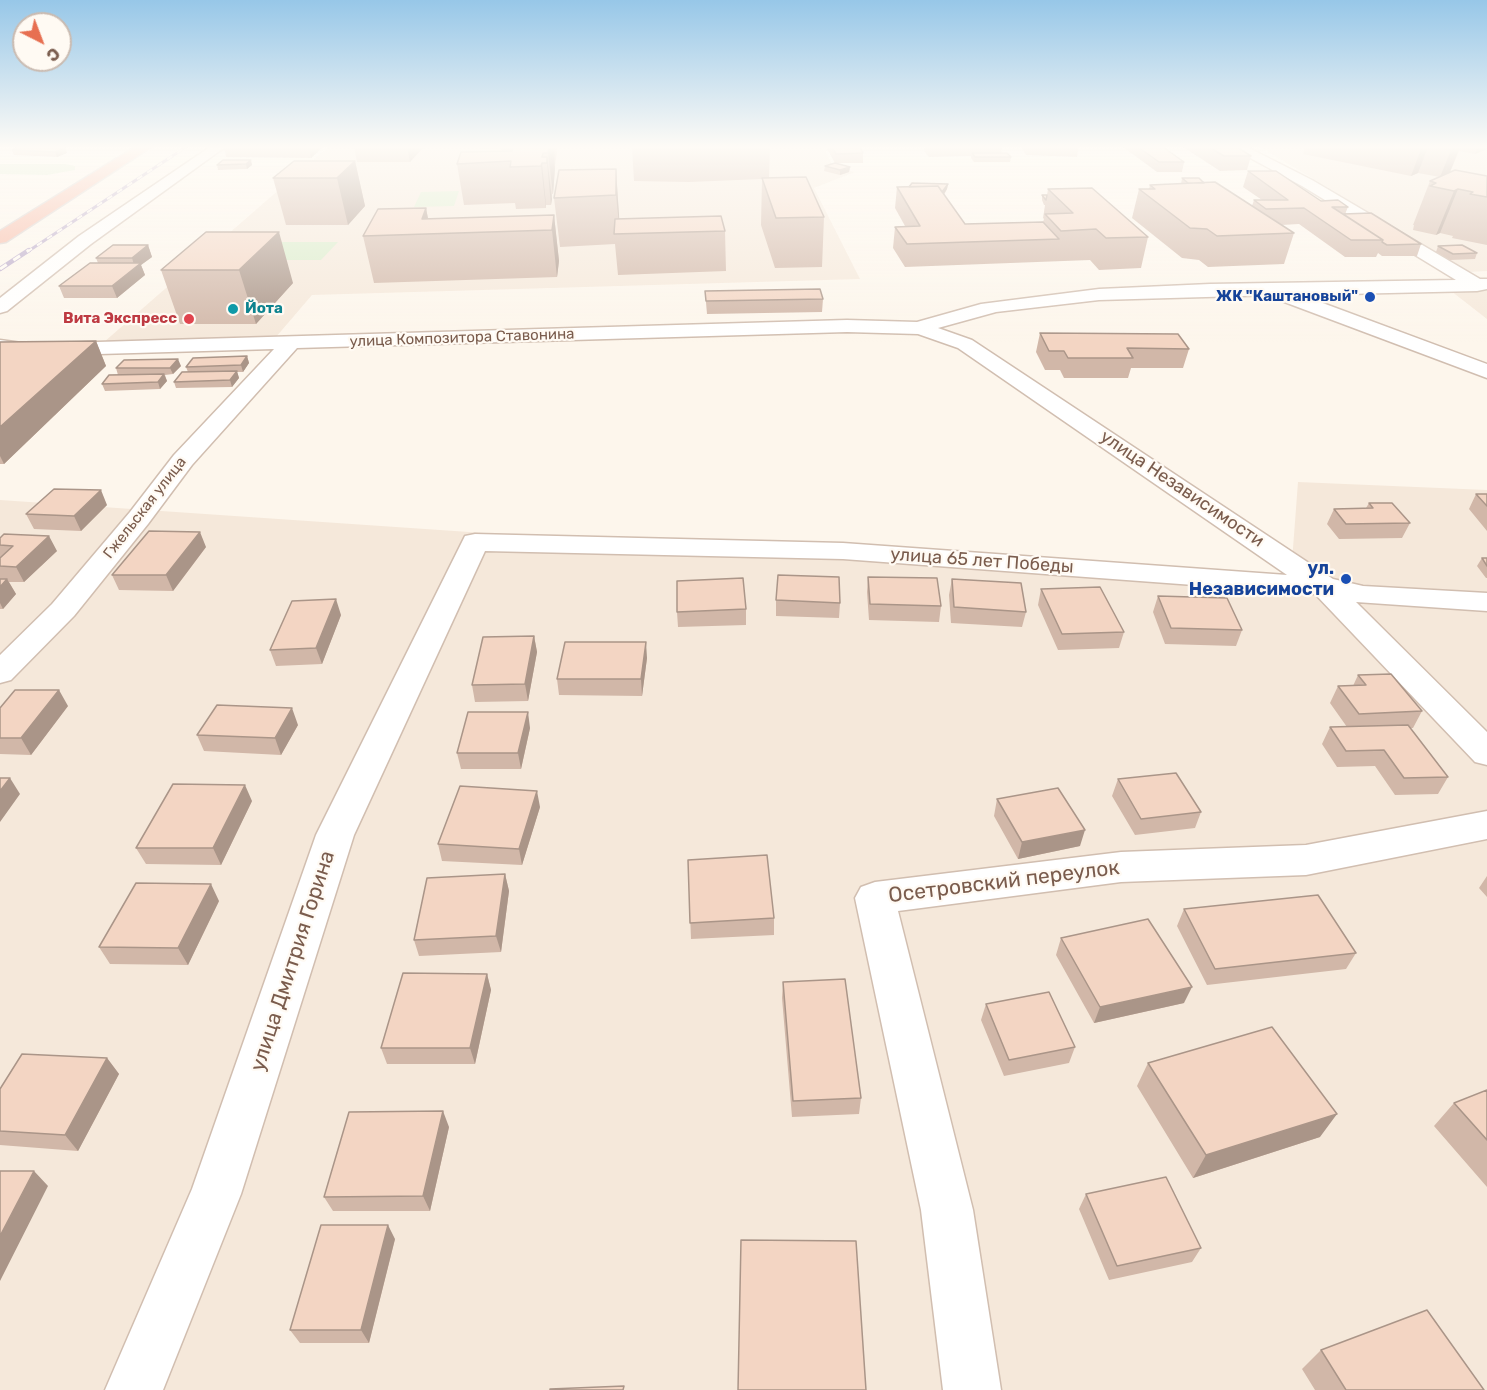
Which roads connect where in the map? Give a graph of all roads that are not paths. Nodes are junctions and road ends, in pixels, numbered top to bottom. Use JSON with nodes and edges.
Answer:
{"nodes":[{"id":1,"x":42,"y":212,"type":"edge"},
{"id":2,"x":126,"y":212,"type":"edge"},
{"id":3,"x":1357,"y":212,"type":"edge"},
{"id":4,"x":0,"y":238,"type":"edge"},
{"id":5,"x":1482,"y":285,"type":"edge"},
{"id":6,"x":1274,"y":291,"type":"junction"},
{"id":7,"x":0,"y":307,"type":"edge"},
{"id":8,"x":895,"y":326,"type":"joint"},
{"id":9,"x":920,"y":328,"type":"junction"},
{"id":10,"x":291,"y":343,"type":"junction"},
{"id":11,"x":0,"y":346,"type":"edge"},
{"id":12,"x":1487,"y":372,"type":"edge"},
{"id":13,"x":475,"y":542,"type":"joint"},
{"id":14,"x":1323,"y":586,"type":"junction"},
{"id":15,"x":1487,"y":602,"type":"edge"},
{"id":16,"x":0,"y":674,"type":"edge"},
{"id":17,"x":1487,"y":753,"type":"edge"},
{"id":18,"x":1487,"y":825,"type":"edge"},
{"id":19,"x":134,"y":1390,"type":"edge"},
{"id":20,"x":972,"y":1390,"type":"edge"}],
"edges":[{"from":1,"to":4,"type":"highway"},
{"from":2,"to":7,"type":"street"},
{"from":3,"to":5,"type":"street"},
{"from":5,"to":6,"type":"street"},
{"from":6,"to":9,"type":"street"},
{"from":6,"to":12,"type":"street"},
{"from":8,"to":9,"type":"street","name":"улица Независимости"},
{"from":8,"to":10,"type":"street","name":"улица Композитора Ставонина"},
{"from":9,"to":14,"type":"street","name":"улица Независимости"},
{"from":10,"to":11,"type":"street","name":"улица Композитора Ставонина"},
{"from":10,"to":16,"type":"street","name":"Гжельская улица"},
{"from":13,"to":14,"type":"street","name":"улица 65 лет Победы"},
{"from":13,"to":19,"type":"street","name":"улица Дмитрия Горина"},
{"from":14,"to":15,"type":"street","name":"улица 65 лет Победы"},
{"from":14,"to":17,"type":"street","name":"улица Независимости"},
{"from":18,"to":20,"type":"street","name":"Осетровский переулок"}]}
